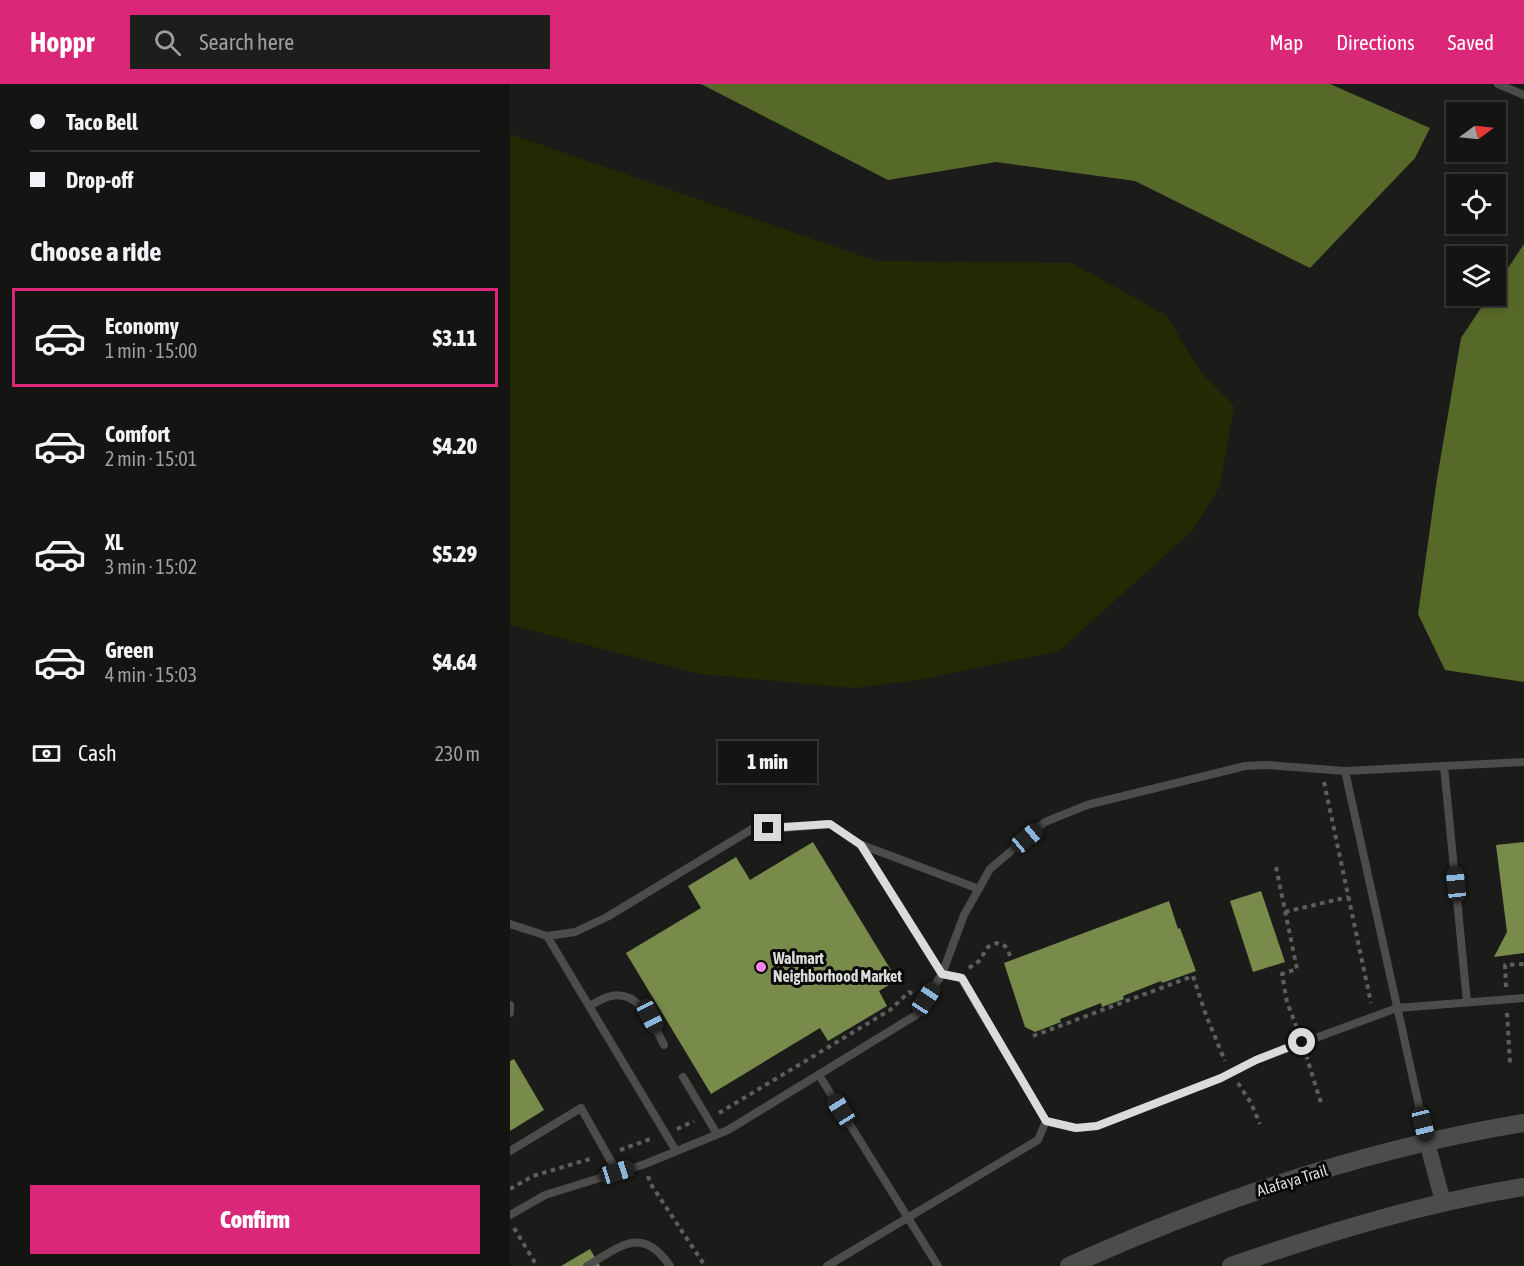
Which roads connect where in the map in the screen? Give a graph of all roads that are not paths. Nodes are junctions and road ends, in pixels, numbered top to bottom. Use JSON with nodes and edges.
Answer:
{"nodes":[{"id":1,"x":1498,"y":84,"type":"edge"},
{"id":2,"x":1524,"y":95,"type":"edge"},
{"id":3,"x":1524,"y":762,"type":"edge"},
{"id":4,"x":1444,"y":766,"type":"junction"},
{"id":5,"x":1345,"y":771,"type":"junction"},
{"id":6,"x":861,"y":845,"type":"junction"},
{"id":7,"x":979,"y":889,"type":"junction"},
{"id":8,"x":510,"y":924,"type":"edge"},
{"id":9,"x":547,"y":936,"type":"junction"},
{"id":10,"x":942,"y":974,"type":"junction"},
{"id":11,"x":1524,"y":998,"type":"edge"},
{"id":12,"x":1467,"y":1002,"type":"junction"},
{"id":13,"x":510,"y":1005,"type":"edge"},
{"id":14,"x":589,"y":1006,"type":"junction"},
{"id":15,"x":1397,"y":1008,"type":"junction"},
{"id":16,"x":510,"y":1013,"type":"edge"},
{"id":17,"x":664,"y":1045,"type":"dead end"},
{"id":18,"x":819,"y":1074,"type":"junction"},
{"id":19,"x":683,"y":1077,"type":"dead end"},
{"id":20,"x":1046,"y":1121,"type":"junction"},
{"id":21,"x":1524,"y":1123,"type":"edge"},
{"id":22,"x":717,"y":1134,"type":"junction"},
{"id":23,"x":1427,"y":1142,"type":"junction"},
{"id":24,"x":676,"y":1151,"type":"junction"},
{"id":25,"x":510,"y":1152,"type":"edge"},
{"id":26,"x":617,"y":1172,"type":"junction"},
{"id":27,"x":1524,"y":1187,"type":"edge"},
{"id":28,"x":1443,"y":1202,"type":"junction"},
{"id":29,"x":510,"y":1215,"type":"edge"},
{"id":30,"x":908,"y":1217,"type":"junction"},
{"id":31,"x":587,"y":1266,"type":"edge"},
{"id":32,"x":670,"y":1266,"type":"edge"},
{"id":33,"x":827,"y":1266,"type":"edge"},
{"id":34,"x":938,"y":1266,"type":"edge"},
{"id":35,"x":1069,"y":1266,"type":"edge"},
{"id":36,"x":1230,"y":1266,"type":"edge"}],
"edges":[{"from":1,"to":2,"type":"lane"},
{"from":3,"to":4,"type":"lane"},
{"from":4,"to":5,"type":"lane"},
{"from":4,"to":12,"type":"lane"},
{"from":5,"to":7,"type":"lane"},
{"from":5,"to":15,"type":"lane"},
{"from":6,"to":7,"type":"lane"},
{"from":6,"to":9,"type":"lane"},
{"from":6,"to":10,"type":"lane"},
{"from":7,"to":10,"type":"lane"},
{"from":8,"to":9,"type":"lane"},
{"from":9,"to":14,"type":"lane"},
{"from":10,"to":18,"type":"lane"},
{"from":10,"to":20,"type":"lane"},
{"from":11,"to":12,"type":"lane"},
{"from":12,"to":15,"type":"lane"},
{"from":13,"to":16,"type":"lane"},
{"from":14,"to":17,"type":"lane"},
{"from":14,"to":24,"type":"lane"},
{"from":15,"to":20,"type":"lane"},
{"from":15,"to":23,"type":"lane"},
{"from":18,"to":22,"type":"lane"},
{"from":18,"to":30,"type":"lane"},
{"from":19,"to":22,"type":"lane"},
{"from":20,"to":30,"type":"lane"},
{"from":21,"to":23,"type":"main road","name":"Alafaya Trail"},
{"from":22,"to":24,"type":"lane"},
{"from":23,"to":28,"type":"street"},
{"from":23,"to":35,"type":"main road","name":"Alafaya Trail"},
{"from":24,"to":26,"type":"lane"},
{"from":25,"to":26,"type":"lane"},
{"from":26,"to":29,"type":"lane"},
{"from":27,"to":28,"type":"main road"},
{"from":28,"to":36,"type":"main road"},
{"from":30,"to":33,"type":"lane"},
{"from":30,"to":34,"type":"lane"},
{"from":31,"to":32,"type":"lane"}]}
